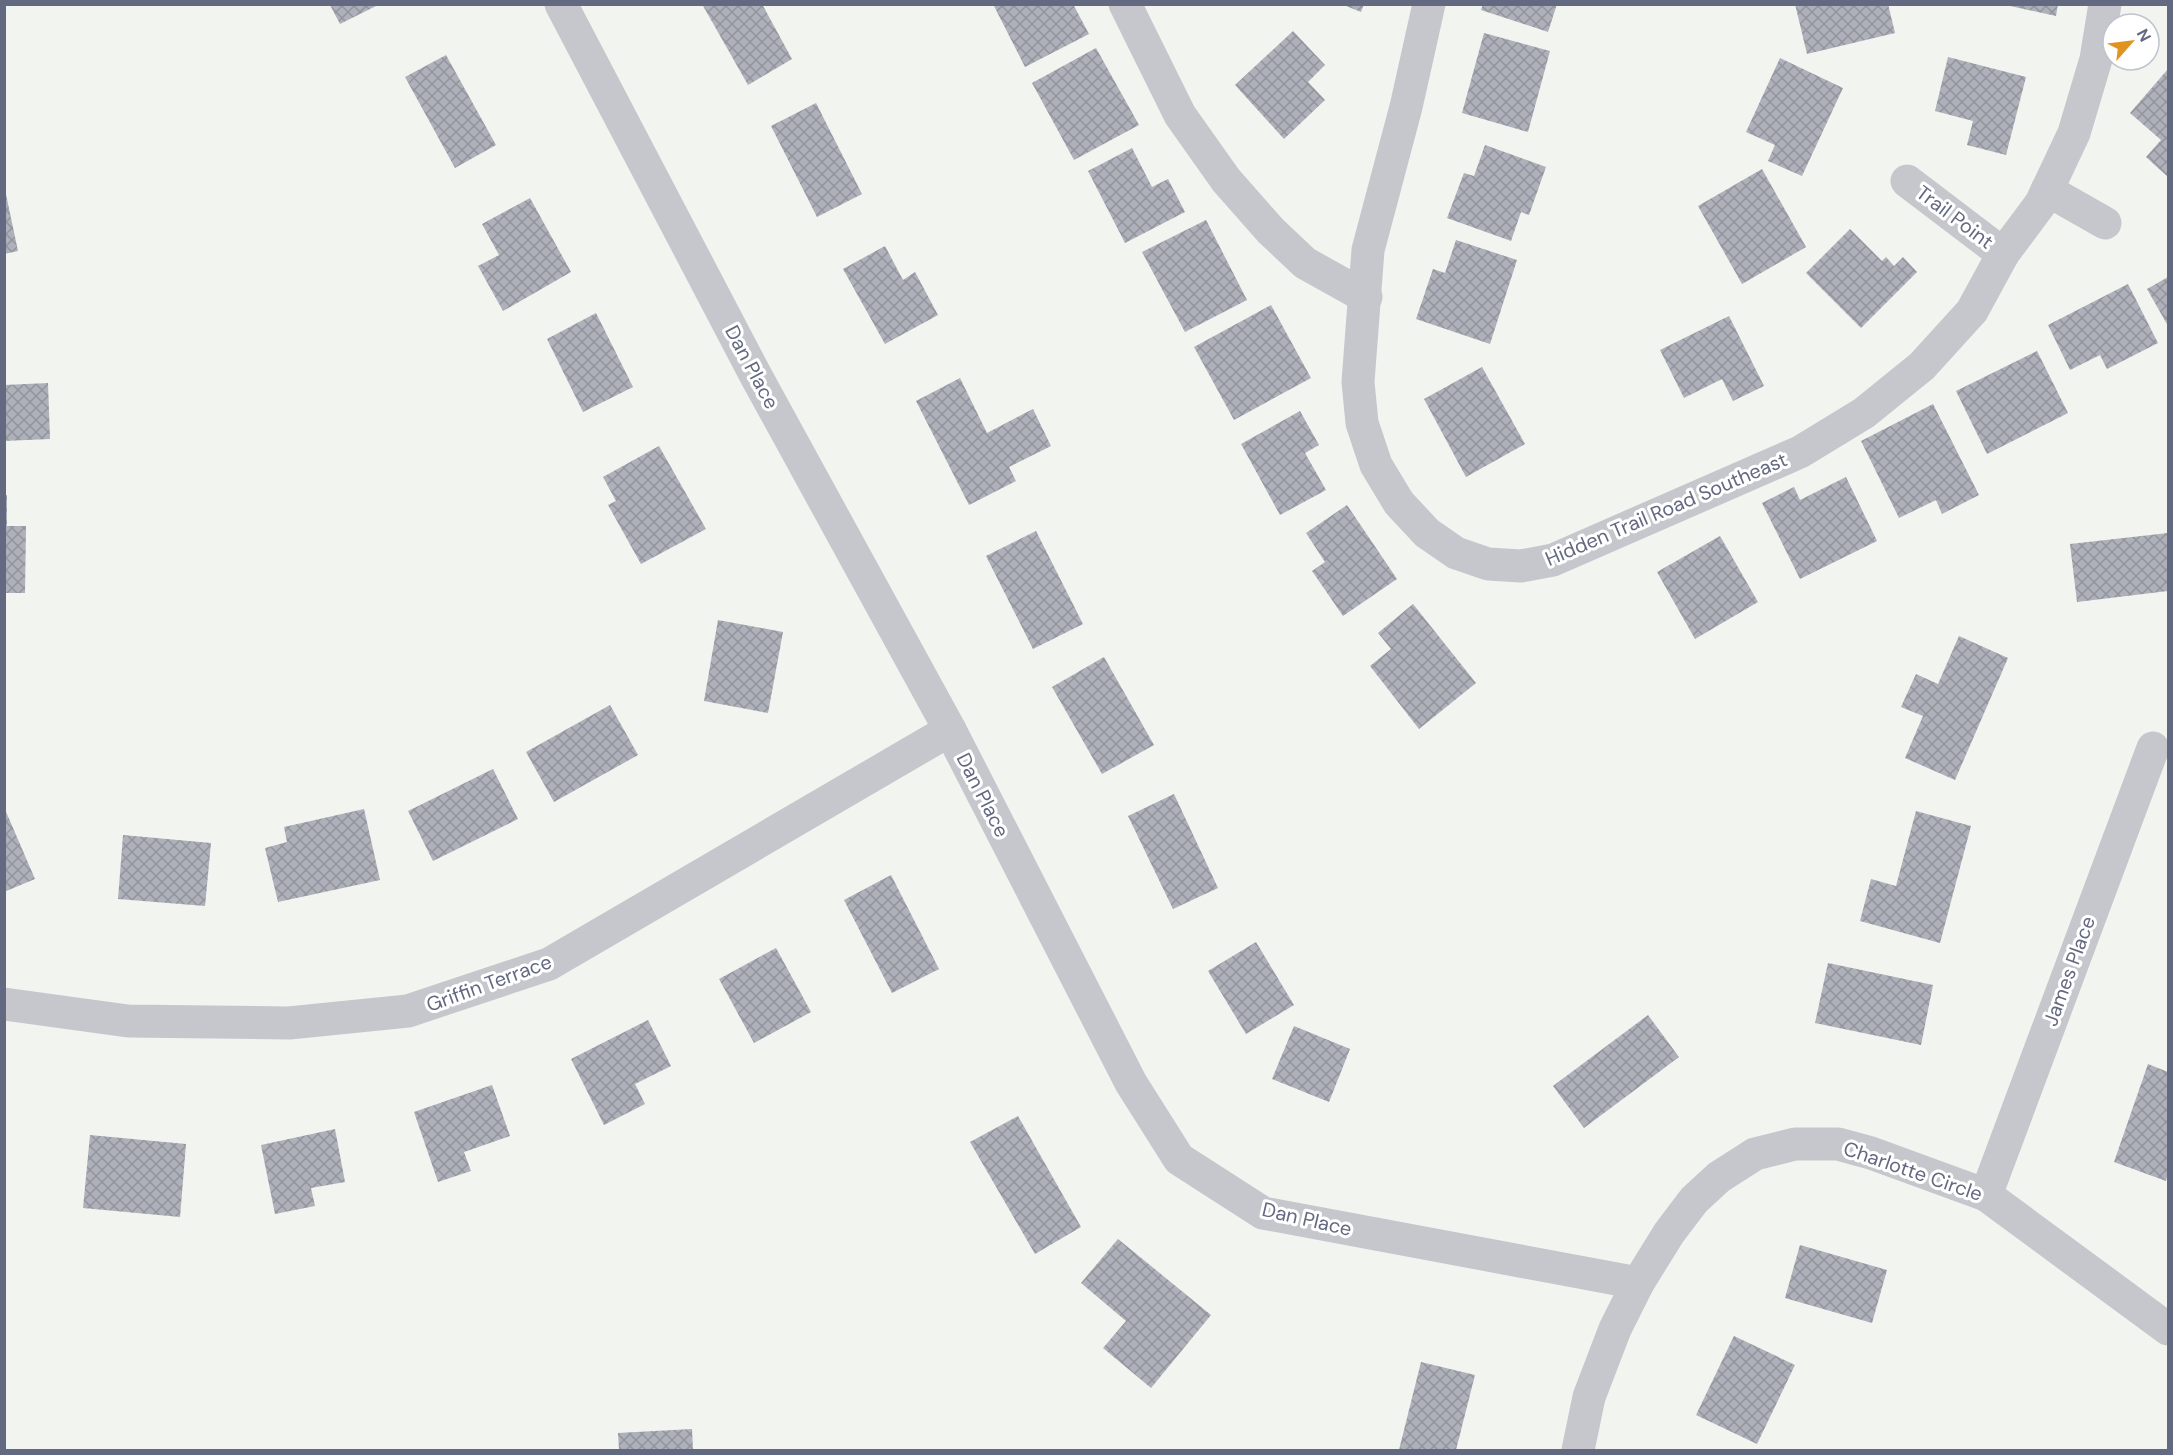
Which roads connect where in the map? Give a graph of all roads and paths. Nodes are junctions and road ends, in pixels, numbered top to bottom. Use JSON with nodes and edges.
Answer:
{"nodes":[{"id":1,"x":561,"y":4,"type":"edge"},
{"id":2,"x":1125,"y":4,"type":"edge"},
{"id":3,"x":1429,"y":4,"type":"edge"},
{"id":4,"x":2105,"y":4,"type":"edge"},
{"id":5,"x":1907,"y":181,"type":"dead end"},
{"id":6,"x":2047,"y":190,"type":"junction"},
{"id":7,"x":2105,"y":223,"type":"dead end"},
{"id":8,"x":2003,"y":254,"type":"junction"},
{"id":9,"x":1366,"y":297,"type":"junction"},
{"id":10,"x":950,"y":730,"type":"junction"},
{"id":11,"x":2153,"y":748,"type":"dead end"},
{"id":12,"x":4,"y":1004,"type":"edge"},
{"id":13,"x":1986,"y":1195,"type":"junction"},
{"id":14,"x":1638,"y":1283,"type":"junction"},
{"id":15,"x":2169,"y":1329,"type":"edge"},
{"id":16,"x":1578,"y":1450,"type":"edge"}],
"edges":[{"from":1,"to":10,"type":"street","name":"Dan Place"},
{"from":2,"to":9,"type":"street"},
{"from":3,"to":9,"type":"street","name":"Hidden Trail Road Southeast"},
{"from":4,"to":6,"type":"street","name":"Hidden Trail Road Southeast"},
{"from":5,"to":8,"type":"street","name":"Trail Point"},
{"from":6,"to":7,"type":"street"},
{"from":6,"to":8,"type":"street","name":"Hidden Trail Road Southeast"},
{"from":8,"to":9,"type":"street","name":"Hidden Trail Road Southeast"},
{"from":10,"to":12,"type":"street","name":"Griffin Terrace"},
{"from":10,"to":14,"type":"street","name":"Dan Place"},
{"from":11,"to":13,"type":"street","name":"James Place"},
{"from":13,"to":14,"type":"street","name":"Charlotte Circle"},
{"from":13,"to":15,"type":"street","name":"Charlotte Circle"},
{"from":14,"to":16,"type":"street","name":"Charlotte Circle"}]}
